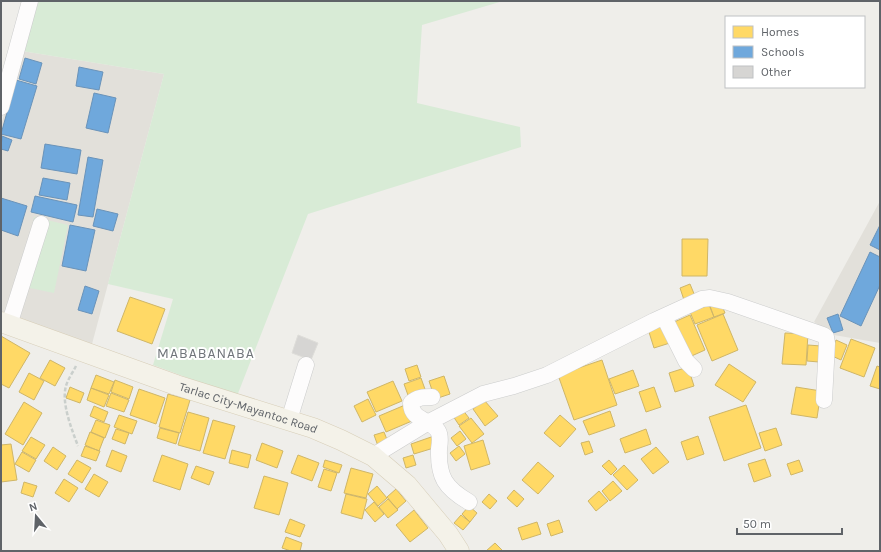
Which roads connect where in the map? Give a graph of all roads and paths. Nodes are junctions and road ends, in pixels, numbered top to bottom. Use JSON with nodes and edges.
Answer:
{"nodes":[{"id":1,"x":30,"y":1,"type":"edge"},
{"id":2,"x":1,"y":107,"type":"edge"},
{"id":3,"x":41,"y":224,"type":"dead end"},
{"id":4,"x":664,"y":317,"type":"junction"},
{"id":5,"x":5,"y":323,"type":"edge"},
{"id":6,"x":84,"y":352,"type":"junction"},
{"id":7,"x":306,"y":365,"type":"dead end"},
{"id":8,"x":694,"y":369,"type":"dead end"},
{"id":9,"x":432,"y":397,"type":"dead end"},
{"id":10,"x":824,"y":400,"type":"dead end"},
{"id":11,"x":289,"y":420,"type":"junction"},
{"id":12,"x":427,"y":423,"type":"junction"},
{"id":13,"x":78,"y":446,"type":"dead end"},
{"id":14,"x":373,"y":456,"type":"junction"},
{"id":15,"x":469,"y":502,"type":"dead end"},
{"id":16,"x":459,"y":551,"type":"edge"}],
"edges":[{"from":1,"to":2,"type":"street"},
{"from":3,"to":5,"type":"street"},
{"from":4,"to":8,"type":"street"},
{"from":4,"to":10,"type":"street"},
{"from":4,"to":12,"type":"street"},
{"from":5,"to":6,"type":"main road","name":"Tarlac City-Mayantoc Road"},
{"from":6,"to":11,"type":"main road","name":"Tarlac City-Mayantoc Road"},
{"from":6,"to":13,"type":"path"},
{"from":7,"to":11,"type":"street"},
{"from":9,"to":12,"type":"street"},
{"from":11,"to":14,"type":"main road","name":"Tarlac City-Mayantoc Road"},
{"from":12,"to":14,"type":"street"},
{"from":12,"to":15,"type":"street"},
{"from":14,"to":16,"type":"main road","name":"Tarlac City-Mayantoc Road"}]}
